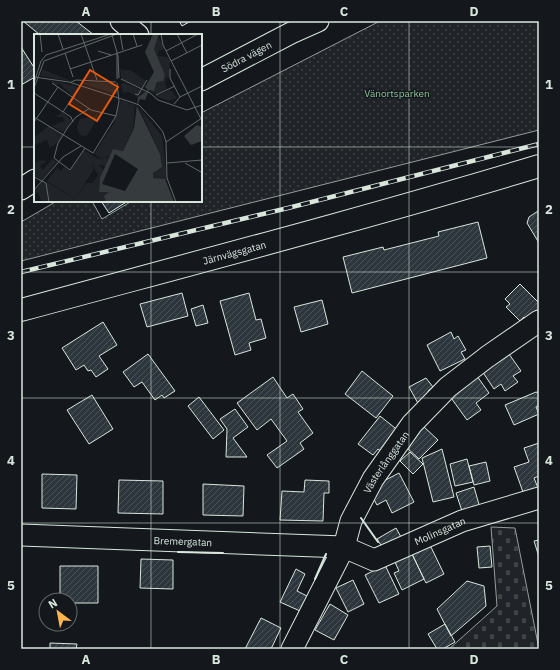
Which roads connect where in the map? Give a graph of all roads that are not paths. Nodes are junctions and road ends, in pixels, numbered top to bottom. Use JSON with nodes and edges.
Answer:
{"nodes":[{"id":1,"x":120,"y":21,"type":"edge"},
{"id":2,"x":309,"y":21,"type":"edge"},
{"id":3,"x":318,"y":21,"type":"edge"},
{"id":4,"x":291,"y":33,"type":"junction"},
{"id":5,"x":137,"y":34,"type":"edge"},
{"id":6,"x":202,"y":79,"type":"edge"},
{"id":7,"x":539,"y":166,"type":"edge"},
{"id":8,"x":539,"y":179,"type":"edge"},
{"id":9,"x":34,"y":181,"type":"edge"},
{"id":10,"x":21,"y":188,"type":"edge"},
{"id":11,"x":448,"y":194,"type":"junction"},
{"id":12,"x":21,"y":310,"type":"edge"},
{"id":13,"x":539,"y":322,"type":"edge"},
{"id":14,"x":539,"y":498,"type":"edge"},
{"id":15,"x":21,"y":535,"type":"edge"},
{"id":16,"x":344,"y":547,"type":"junction"},
{"id":17,"x":292,"y":649,"type":"edge"}],
"edges":[{"from":1,"to":5,"type":"street"},
{"from":2,"to":4,"type":"street","name":"Södra vägen"},
{"from":3,"to":4,"type":"street","name":"Södra vägen"},
{"from":4,"to":6,"type":"street","name":"Södra vägen"},
{"from":7,"to":11,"type":"main road","name":"Järnvägsgatan"},
{"from":8,"to":11,"type":"main road","name":"Järnvägsgatan"},
{"from":9,"to":10,"type":"street"},
{"from":11,"to":12,"type":"main road","name":"Järnvägsgatan"},
{"from":13,"to":16,"type":"street","name":"Västerlånggatan"},
{"from":14,"to":16,"type":"street","name":"Molinsgatan"},
{"from":15,"to":16,"type":"street","name":"Bremergatan"},
{"from":16,"to":17,"type":"street","name":"Västerlånggatan"}]}
